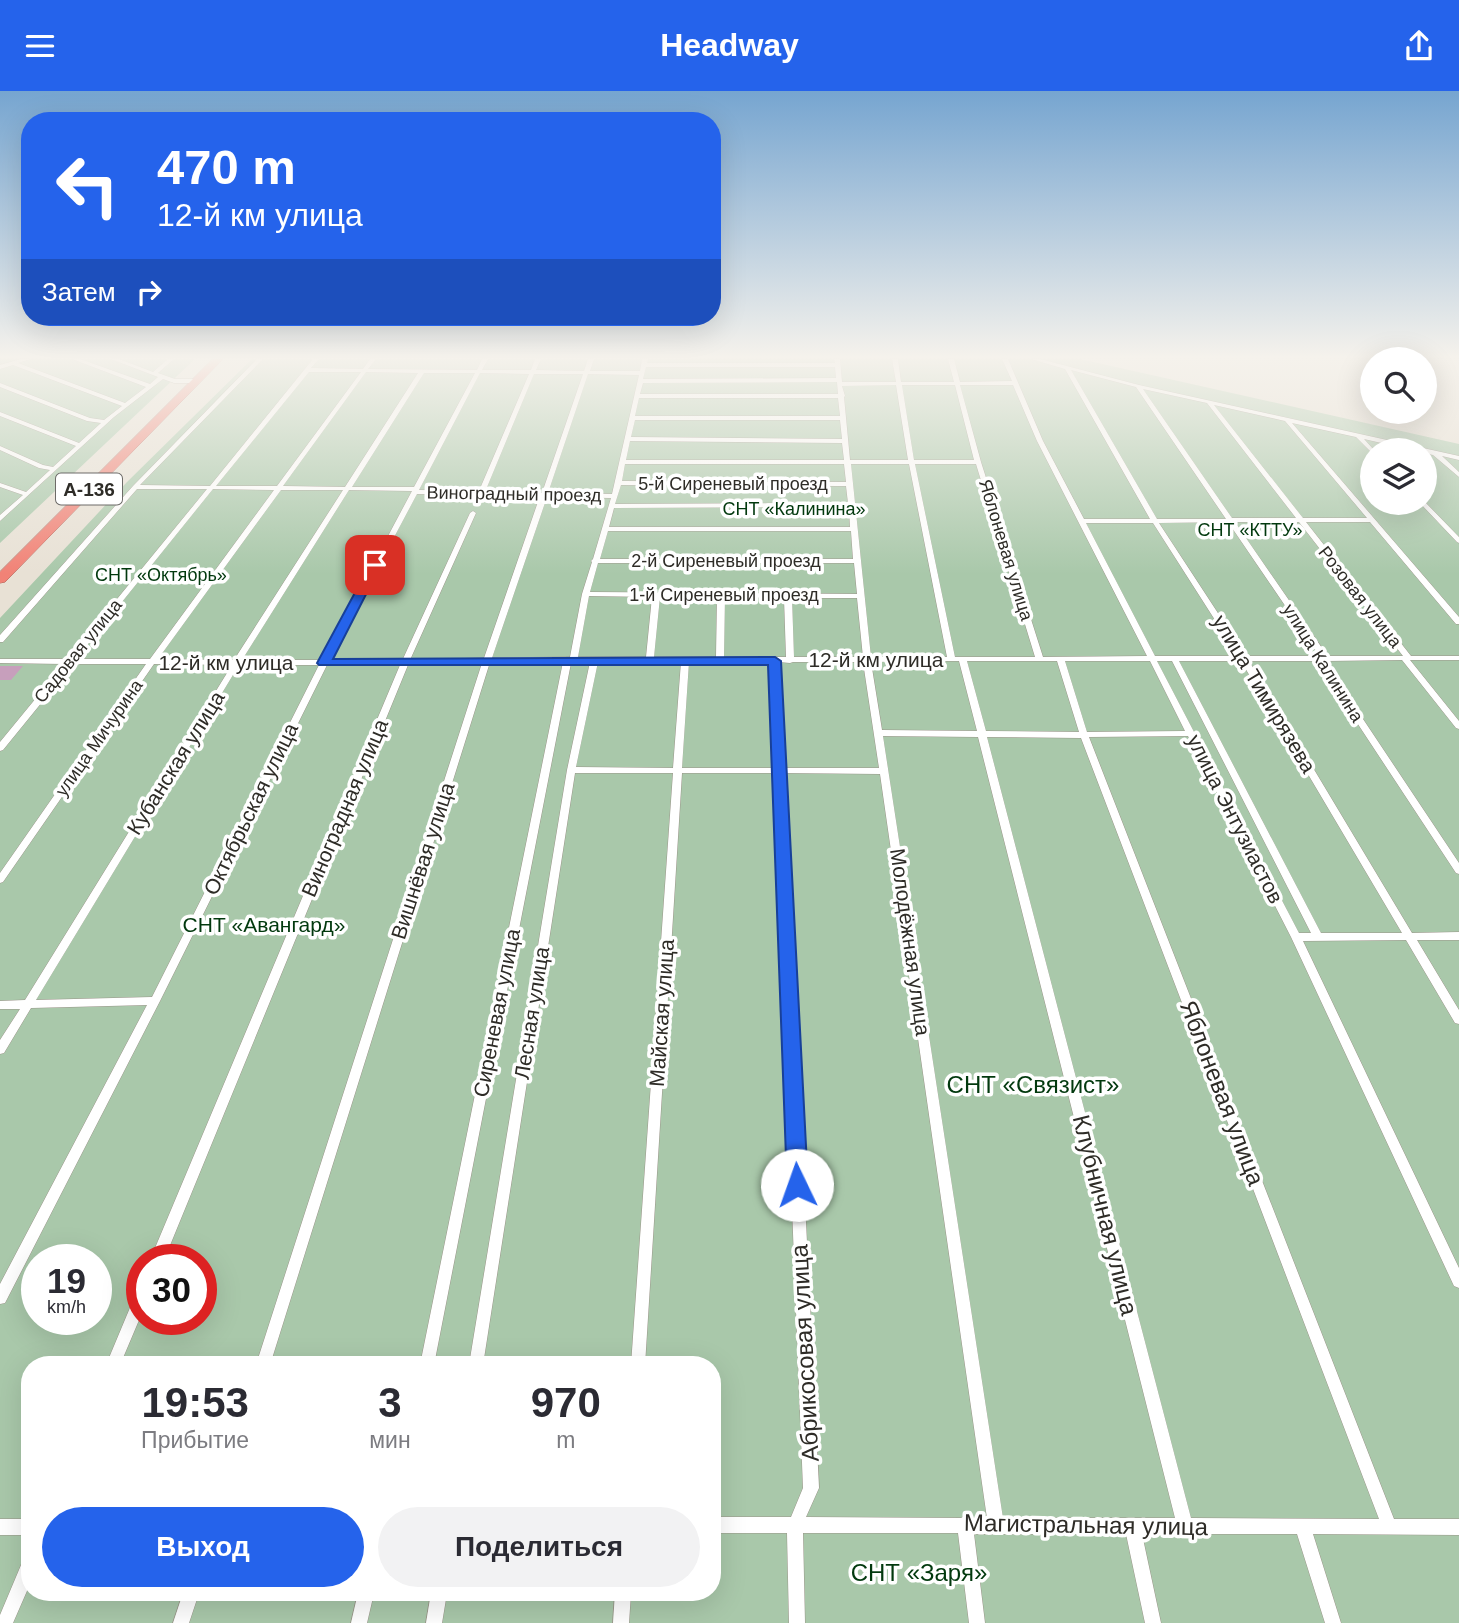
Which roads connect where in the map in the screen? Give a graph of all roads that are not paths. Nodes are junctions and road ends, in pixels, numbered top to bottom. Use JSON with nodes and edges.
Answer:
{"nodes":[{"id":1,"x":41,"y":430,"type":"edge"},
{"id":2,"x":97,"y":430,"type":"edge"},
{"id":3,"x":141,"y":430,"type":"edge"},
{"id":4,"x":144,"y":430,"type":"edge"},
{"id":5,"x":190,"y":430,"type":"edge"},
{"id":6,"x":257,"y":430,"type":"edge"},
{"id":7,"x":320,"y":430,"type":"edge"},
{"id":8,"x":384,"y":430,"type":"edge"},
{"id":9,"x":447,"y":430,"type":"edge"},
{"id":10,"x":507,"y":430,"type":"edge"},
{"id":11,"x":567,"y":430,"type":"edge"},
{"id":12,"x":629,"y":430,"type":"edge"},
{"id":13,"x":845,"y":430,"type":"edge"},
{"id":14,"x":906,"y":430,"type":"edge"},
{"id":15,"x":970,"y":430,"type":"edge"},
{"id":16,"x":1036,"y":430,"type":"edge"},
{"id":17,"x":1103,"y":430,"type":"edge"},
{"id":18,"x":1168,"y":430,"type":"edge"},
{"id":19,"x":1231,"y":430,"type":"edge"},
{"id":20,"x":1296,"y":430,"type":"edge"},
{"id":21,"x":1337,"y":430,"type":"edge"},
{"id":22,"x":1357,"y":435,"type":"junction"},
{"id":23,"x":1360,"y":438,"type":"edge"},
{"id":24,"x":1370,"y":438,"type":"edge"},
{"id":25,"x":627,"y":439,"type":"junction"},
{"id":26,"x":845,"y":442,"type":"junction"},
{"id":27,"x":80,"y":446,"type":"junction"},
{"id":28,"x":0,"y":448,"type":"edge"},
{"id":29,"x":1437,"y":454,"type":"edge"},
{"id":30,"x":1437,"y":456,"type":"edge"},
{"id":31,"x":1459,"y":458,"type":"edge"},
{"id":32,"x":846,"y":461,"type":"junction"},
{"id":33,"x":911,"y":461,"type":"junction"},
{"id":34,"x":622,"y":462,"type":"junction"},
{"id":35,"x":978,"y":462,"type":"junction"},
{"id":36,"x":54,"y":469,"type":"junction"},
{"id":37,"x":1459,"y":475,"type":"edge"},
{"id":38,"x":618,"y":483,"type":"junction"},
{"id":39,"x":848,"y":484,"type":"junction"},
{"id":40,"x":0,"y":485,"type":"edge"},
{"id":41,"x":135,"y":487,"type":"junction"},
{"id":42,"x":210,"y":487,"type":"junction"},
{"id":43,"x":278,"y":487,"type":"junction"},
{"id":44,"x":347,"y":488,"type":"junction"},
{"id":45,"x":415,"y":491,"type":"junction"},
{"id":46,"x":481,"y":493,"type":"junction"},
{"id":47,"x":27,"y":494,"type":"junction"},
{"id":48,"x":546,"y":494,"type":"junction"},
{"id":49,"x":614,"y":496,"type":"junction"},
{"id":50,"x":851,"y":505,"type":"junction"},
{"id":51,"x":611,"y":506,"type":"junction"},
{"id":52,"x":472,"y":513,"type":"dead end"},
{"id":53,"x":1434,"y":515,"type":"edge"},
{"id":54,"x":0,"y":519,"type":"edge"},
{"id":55,"x":1372,"y":520,"type":"junction"},
{"id":56,"x":1083,"y":521,"type":"junction"},
{"id":57,"x":1155,"y":521,"type":"junction"},
{"id":58,"x":1300,"y":521,"type":"junction"},
{"id":59,"x":1229,"y":522,"type":"junction"},
{"id":60,"x":605,"y":529,"type":"junction"},
{"id":61,"x":854,"y":529,"type":"junction"},
{"id":62,"x":1459,"y":541,"type":"edge"},
{"id":63,"x":594,"y":561,"type":"junction"},
{"id":64,"x":858,"y":561,"type":"junction"},
{"id":65,"x":0,"y":569,"type":"edge"},
{"id":66,"x":0,"y":579,"type":"edge"},
{"id":67,"x":586,"y":594,"type":"junction"},
{"id":68,"x":721,"y":595,"type":"junction"},
{"id":69,"x":656,"y":596,"type":"junction"},
{"id":70,"x":788,"y":596,"type":"junction"},
{"id":71,"x":861,"y":596,"type":"junction"},
{"id":72,"x":1459,"y":622,"type":"edge"},
{"id":73,"x":0,"y":640,"type":"edge"},
{"id":74,"x":1151,"y":657,"type":"junction"},
{"id":75,"x":1174,"y":657,"type":"junction"},
{"id":76,"x":1243,"y":658,"type":"junction"},
{"id":77,"x":1322,"y":658,"type":"junction"},
{"id":78,"x":1406,"y":658,"type":"junction"},
{"id":79,"x":1459,"y":658,"type":"edge"},
{"id":80,"x":487,"y":660,"type":"junction"},
{"id":81,"x":867,"y":660,"type":"junction"},
{"id":82,"x":957,"y":660,"type":"junction"},
{"id":83,"x":1040,"y":660,"type":"junction"},
{"id":84,"x":1060,"y":660,"type":"junction"},
{"id":85,"x":0,"y":661,"type":"edge"},
{"id":86,"x":570,"y":661,"type":"junction"},
{"id":87,"x":650,"y":661,"type":"junction"},
{"id":88,"x":685,"y":661,"type":"junction"},
{"id":89,"x":720,"y":661,"type":"junction"},
{"id":90,"x":775,"y":661,"type":"junction"},
{"id":91,"x":790,"y":661,"type":"junction"},
{"id":92,"x":237,"y":662,"type":"junction"},
{"id":93,"x":594,"y":662,"type":"junction"},
{"id":94,"x":68,"y":663,"type":"junction"},
{"id":95,"x":151,"y":663,"type":"junction"},
{"id":96,"x":324,"y":663,"type":"junction"},
{"id":97,"x":405,"y":663,"type":"junction"},
{"id":98,"x":1459,"y":726,"type":"edge"},
{"id":99,"x":877,"y":733,"type":"junction"},
{"id":100,"x":981,"y":733,"type":"junction"},
{"id":101,"x":1191,"y":733,"type":"junction"},
{"id":102,"x":1084,"y":735,"type":"junction"},
{"id":103,"x":0,"y":748,"type":"edge"},
{"id":104,"x":677,"y":769,"type":"junction"},
{"id":105,"x":571,"y":770,"type":"junction"},
{"id":106,"x":779,"y":771,"type":"junction"},
{"id":107,"x":884,"y":771,"type":"junction"},
{"id":108,"x":1459,"y":871,"type":"edge"},
{"id":109,"x":0,"y":880,"type":"edge"},
{"id":110,"x":1459,"y":936,"type":"edge"},
{"id":111,"x":1296,"y":937,"type":"junction"},
{"id":112,"x":1318,"y":937,"type":"junction"},
{"id":113,"x":1409,"y":937,"type":"junction"},
{"id":114,"x":155,"y":1001,"type":"junction"},
{"id":115,"x":0,"y":1005,"type":"edge"},
{"id":116,"x":27,"y":1005,"type":"junction"},
{"id":117,"x":1459,"y":1020,"type":"edge"},
{"id":118,"x":0,"y":1050,"type":"edge"},
{"id":119,"x":164,"y":1244,"type":"edge"},
{"id":120,"x":1459,"y":1282,"type":"edge"},
{"id":121,"x":0,"y":1298,"type":"edge"},
{"id":122,"x":126,"y":1334,"type":"edge"},
{"id":123,"x":117,"y":1356,"type":"edge"},
{"id":124,"x":266,"y":1356,"type":"edge"},
{"id":125,"x":429,"y":1356,"type":"edge"},
{"id":126,"x":477,"y":1356,"type":"edge"},
{"id":127,"x":639,"y":1356,"type":"edge"},
{"id":128,"x":965,"y":1524,"type":"junction"},
{"id":129,"x":996,"y":1524,"type":"junction"},
{"id":130,"x":1389,"y":1524,"type":"junction"},
{"id":131,"x":721,"y":1525,"type":"edge"},
{"id":132,"x":795,"y":1525,"type":"junction"},
{"id":133,"x":1132,"y":1526,"type":"junction"},
{"id":134,"x":1185,"y":1526,"type":"junction"},
{"id":135,"x":1302,"y":1526,"type":"junction"},
{"id":136,"x":0,"y":1527,"type":"edge"},
{"id":137,"x":21,"y":1527,"type":"edge"},
{"id":138,"x":1459,"y":1527,"type":"edge"},
{"id":139,"x":21,"y":1585,"type":"edge"},
{"id":140,"x":188,"y":1601,"type":"edge"},
{"id":141,"x":364,"y":1601,"type":"edge"},
{"id":142,"x":438,"y":1601,"type":"edge"},
{"id":143,"x":622,"y":1601,"type":"edge"},
{"id":144,"x":5,"y":1623,"type":"edge"},
{"id":145,"x":181,"y":1623,"type":"edge"},
{"id":146,"x":359,"y":1623,"type":"edge"},
{"id":147,"x":434,"y":1623,"type":"edge"},
{"id":148,"x":621,"y":1623,"type":"edge"},
{"id":149,"x":797,"y":1623,"type":"edge"},
{"id":150,"x":977,"y":1623,"type":"edge"},
{"id":151,"x":1153,"y":1623,"type":"edge"},
{"id":152,"x":1333,"y":1623,"type":"edge"}],
"edges":[{"from":1,"to":27,"type":"street"},
{"from":2,"to":27,"type":"street"},
{"from":3,"to":65,"type":"highway","number":"А-136"},
{"from":4,"to":66,"type":"highway","number":"А-136"},
{"from":5,"to":41,"type":"street"},
{"from":6,"to":42,"type":"street","name":"Садовая улица"},
{"from":7,"to":43,"type":"street","name":"улица Мичурина"},
{"from":8,"to":44,"type":"street","name":"Кубанская улица"},
{"from":9,"to":45,"type":"street","name":"Октябрьская улица"},
{"from":10,"to":46,"type":"street"},
{"from":11,"to":48,"type":"street","name":"Вишнёвая улица"},
{"from":12,"to":25,"type":"street"},
{"from":13,"to":26,"type":"street","name":"Молодёжная улица"},
{"from":14,"to":33,"type":"street","name":"Клубничная улица"},
{"from":15,"to":35,"type":"street","name":"Яблоневая улица"},
{"from":16,"to":56,"type":"street","name":"улица Энтузиастов"},
{"from":17,"to":57,"type":"street","name":"улица Тимирязева"},
{"from":18,"to":59,"type":"street","name":"улица Калинина"},
{"from":19,"to":58,"type":"street","name":"Розовая улица"},
{"from":20,"to":55,"type":"street"},
{"from":21,"to":22,"type":"street"},
{"from":22,"to":23,"type":"street"},
{"from":22,"to":24,"type":"street"},
{"from":25,"to":26,"type":"street"},
{"from":25,"to":34,"type":"street"},
{"from":26,"to":32,"type":"street","name":"Молодёжная улица"},
{"from":27,"to":36,"type":"street"},
{"from":28,"to":36,"type":"street"},
{"from":29,"to":31,"type":"street"},
{"from":30,"to":37,"type":"street"},
{"from":32,"to":33,"type":"street"},
{"from":32,"to":34,"type":"street"},
{"from":32,"to":39,"type":"street","name":"Молодёжная улица"},
{"from":33,"to":35,"type":"street"},
{"from":33,"to":82,"type":"street","name":"Клубничная улица"},
{"from":34,"to":38,"type":"street"},
{"from":35,"to":83,"type":"street","name":"Яблоневая улица"},
{"from":36,"to":47,"type":"street"},
{"from":38,"to":39,"type":"street","name":"5-й Сиреневый проезд"},
{"from":38,"to":49,"type":"street"},
{"from":39,"to":50,"type":"street","name":"Молодёжная улица"},
{"from":40,"to":47,"type":"street"},
{"from":41,"to":42,"type":"street","name":"Виноградный проезд"},
{"from":41,"to":73,"type":"street"},
{"from":42,"to":43,"type":"street","name":"Виноградный проезд"},
{"from":42,"to":94,"type":"street","name":"Садовая улица"},
{"from":43,"to":44,"type":"street","name":"Виноградный проезд"},
{"from":43,"to":95,"type":"street","name":"улица Мичурина"},
{"from":44,"to":45,"type":"street","name":"Виноградный проезд"},
{"from":44,"to":92,"type":"street","name":"Кубанская улица"},
{"from":45,"to":46,"type":"street","name":"Виноградный проезд"},
{"from":45,"to":96,"type":"street","name":"Октябрьская улица"},
{"from":46,"to":48,"type":"street","name":"Виноградный проезд"},
{"from":47,"to":54,"type":"street"},
{"from":48,"to":49,"type":"street","name":"Виноградный проезд"},
{"from":48,"to":80,"type":"street","name":"Вишнёвая улица"},
{"from":49,"to":51,"type":"street"},
{"from":50,"to":51,"type":"street"},
{"from":50,"to":61,"type":"street","name":"Молодёжная улица"},
{"from":51,"to":60,"type":"street"},
{"from":52,"to":97,"type":"street","name":"Виноградная улица"},
{"from":53,"to":62,"type":"street"},
{"from":55,"to":58,"type":"street"},
{"from":55,"to":72,"type":"street"},
{"from":56,"to":57,"type":"street"},
{"from":56,"to":74,"type":"street","name":"улица Энтузиастов"},
{"from":57,"to":59,"type":"street"},
{"from":57,"to":76,"type":"street","name":"улица Тимирязева"},
{"from":58,"to":59,"type":"street"},
{"from":58,"to":78,"type":"street","name":"Розовая улица"},
{"from":59,"to":77,"type":"street","name":"улица Калинина"},
{"from":60,"to":61,"type":"street"},
{"from":60,"to":63,"type":"street"},
{"from":61,"to":64,"type":"street","name":"Молодёжная улица"},
{"from":63,"to":64,"type":"street","name":"2-й Сиреневый проезд"},
{"from":63,"to":67,"type":"street"},
{"from":64,"to":71,"type":"street","name":"Молодёжная улица"},
{"from":67,"to":69,"type":"street","name":"1-й Сиреневый проезд"},
{"from":67,"to":86,"type":"street","name":"Сиреневая улица"},
{"from":68,"to":69,"type":"street","name":"1-й Сиреневый проезд"},
{"from":68,"to":70,"type":"street","name":"1-й Сиреневый проезд"},
{"from":68,"to":89,"type":"street"},
{"from":69,"to":87,"type":"street"},
{"from":70,"to":71,"type":"street","name":"1-й Сиреневый проезд"},
{"from":70,"to":91,"type":"street"},
{"from":71,"to":81,"type":"street","name":"Молодёжная улица"},
{"from":74,"to":75,"type":"street","name":"12-й км улица"},
{"from":74,"to":84,"type":"street","name":"12-й км улица"},
{"from":74,"to":101,"type":"street","name":"улица Энтузиастов"},
{"from":75,"to":76,"type":"street","name":"12-й км улица"},
{"from":75,"to":112,"type":"street"},
{"from":76,"to":77,"type":"street","name":"12-й км улица"},
{"from":76,"to":113,"type":"street","name":"улица Тимирязева"},
{"from":77,"to":78,"type":"street","name":"12-й км улица"},
{"from":77,"to":108,"type":"street","name":"улица Калинина"},
{"from":78,"to":79,"type":"street","name":"12-й км улица"},
{"from":78,"to":98,"type":"street","name":"Розовая улица"},
{"from":80,"to":86,"type":"street","name":"12-й км улица"},
{"from":80,"to":97,"type":"street","name":"12-й км улица"},
{"from":80,"to":124,"type":"street","name":"Вишнёвая улица"},
{"from":81,"to":82,"type":"street","name":"12-й км улица"},
{"from":81,"to":91,"type":"street","name":"12-й км улица"},
{"from":81,"to":99,"type":"street","name":"Молодёжная улица"},
{"from":82,"to":83,"type":"street","name":"12-й км улица"},
{"from":82,"to":100,"type":"street","name":"Клубничная улица"},
{"from":83,"to":84,"type":"street","name":"12-й км улица"},
{"from":84,"to":102,"type":"street","name":"Яблоневая улица"},
{"from":85,"to":94,"type":"street","name":"12-й км улица"},
{"from":86,"to":93,"type":"street","name":"12-й км улица"},
{"from":86,"to":125,"type":"street","name":"Сиреневая улица"},
{"from":87,"to":88,"type":"street","name":"12-й км улица"},
{"from":87,"to":93,"type":"street","name":"12-й км улица"},
{"from":88,"to":89,"type":"street","name":"12-й км улица"},
{"from":88,"to":104,"type":"street","name":"Майская улица"},
{"from":89,"to":90,"type":"street","name":"12-й км улица"},
{"from":90,"to":91,"type":"street","name":"12-й км улица"},
{"from":90,"to":106,"type":"street","name":"Абрикосовая улица"},
{"from":92,"to":95,"type":"street","name":"12-й км улица"},
{"from":92,"to":96,"type":"street","name":"12-й км улица"},
{"from":92,"to":116,"type":"street","name":"Кубанская улица"},
{"from":93,"to":105,"type":"street","name":"Лесная улица"},
{"from":94,"to":95,"type":"street","name":"12-й км улица"},
{"from":94,"to":103,"type":"street","name":"Садовая улица"},
{"from":95,"to":109,"type":"street","name":"улица Мичурина"},
{"from":96,"to":97,"type":"street","name":"12-й км улица"},
{"from":96,"to":114,"type":"street","name":"Октябрьская улица"},
{"from":97,"to":119,"type":"street","name":"Виноградная улица"},
{"from":99,"to":100,"type":"street"},
{"from":99,"to":107,"type":"street","name":"Молодёжная улица"},
{"from":100,"to":102,"type":"street"},
{"from":100,"to":134,"type":"street","name":"Клубничная улица"},
{"from":101,"to":102,"type":"street"},
{"from":101,"to":111,"type":"street","name":"улица Энтузиастов"},
{"from":102,"to":130,"type":"street","name":"Яблоневая улица"},
{"from":104,"to":105,"type":"street"},
{"from":104,"to":106,"type":"street"},
{"from":104,"to":127,"type":"street","name":"Майская улица"},
{"from":105,"to":126,"type":"street","name":"Лесная улица"},
{"from":106,"to":107,"type":"street"},
{"from":106,"to":132,"type":"street","name":"Абрикосовая улица"},
{"from":107,"to":129,"type":"street","name":"Молодёжная улица"},
{"from":110,"to":113,"type":"street"},
{"from":111,"to":112,"type":"street"},
{"from":111,"to":120,"type":"street","name":"улица Энтузиастов"},
{"from":112,"to":113,"type":"street"},
{"from":113,"to":117,"type":"street","name":"улица Тимирязева"},
{"from":114,"to":116,"type":"street"},
{"from":114,"to":121,"type":"street","name":"Октябрьская улица"},
{"from":115,"to":116,"type":"street"},
{"from":116,"to":118,"type":"street","name":"Кубанская улица"},
{"from":122,"to":123,"type":"street"},
{"from":128,"to":129,"type":"street","name":"Магистральная улица"},
{"from":128,"to":132,"type":"street","name":"Магистральная улица"},
{"from":128,"to":150,"type":"street"},
{"from":129,"to":133,"type":"street","name":"Магистральная улица"},
{"from":130,"to":135,"type":"street","name":"Магистральная улица"},
{"from":130,"to":138,"type":"street","name":"Магистральная улица"},
{"from":131,"to":132,"type":"street","name":"Магистральная улица"},
{"from":132,"to":149,"type":"street","name":"Абрикосовая улица"},
{"from":133,"to":134,"type":"street","name":"Магистральная улица"},
{"from":133,"to":151,"type":"street"},
{"from":134,"to":135,"type":"street","name":"Магистральная улица"},
{"from":135,"to":152,"type":"street"},
{"from":136,"to":137,"type":"street"},
{"from":139,"to":144,"type":"street"},
{"from":140,"to":145,"type":"street"},
{"from":141,"to":146,"type":"street"},
{"from":142,"to":147,"type":"street"},
{"from":143,"to":148,"type":"street"}]}
